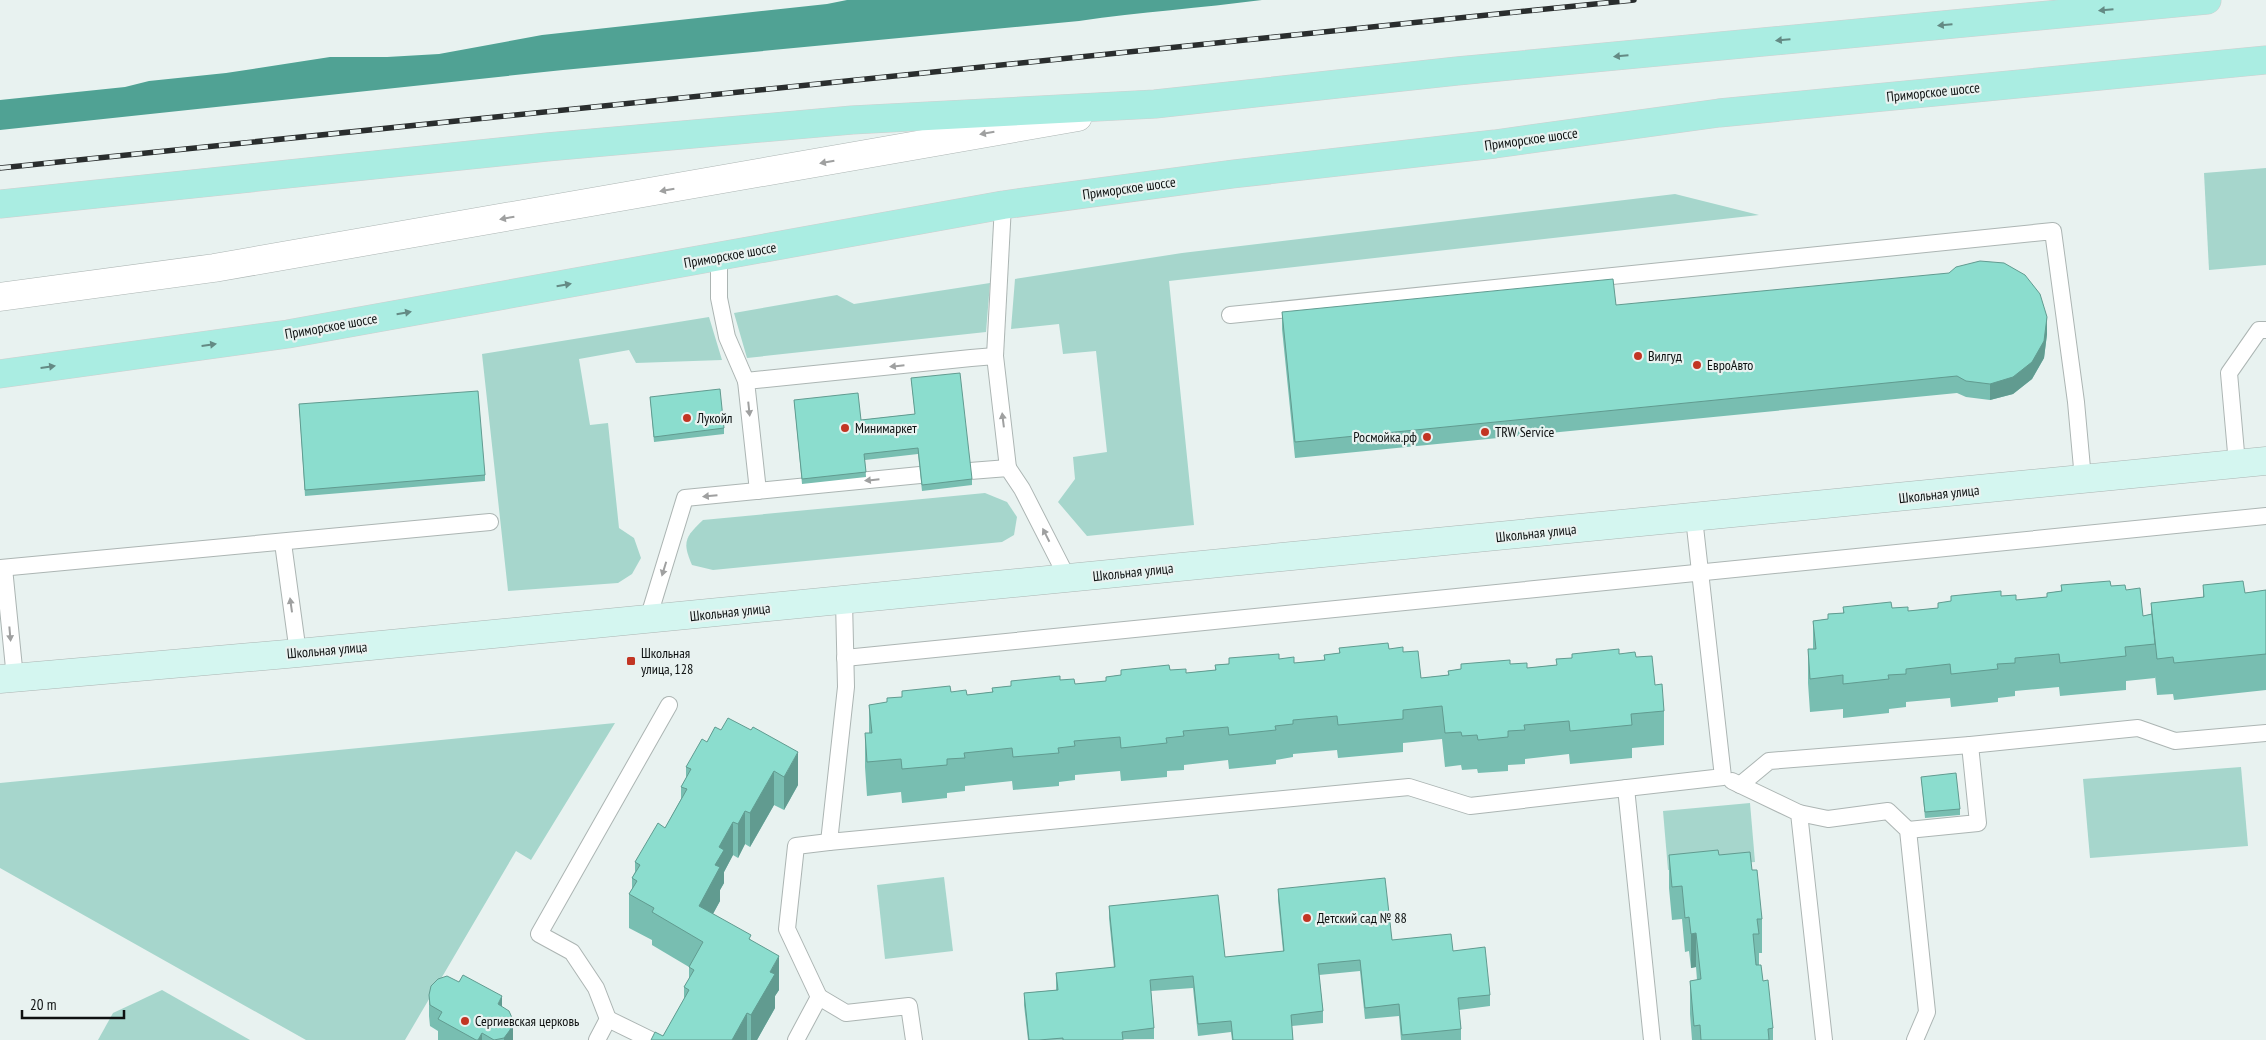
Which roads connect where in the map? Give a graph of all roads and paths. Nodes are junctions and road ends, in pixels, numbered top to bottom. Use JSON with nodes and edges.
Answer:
{"nodes":[{"id":1,"x":2207,"y":0,"type":"edge"},
{"id":2,"x":2266,"y":60,"type":"edge"},
{"id":3,"x":1156,"y":104,"type":"junction"},
{"id":4,"x":0,"y":204,"type":"edge"},
{"id":5,"x":1003,"y":205,"type":"junction"},
{"id":6,"x":719,"y":258,"type":"junction"},
{"id":7,"x":0,"y":297,"type":"edge"},
{"id":8,"x":1230,"y":315,"type":"dead end"},
{"id":9,"x":2266,"y":330,"type":"edge"},
{"id":10,"x":995,"y":356,"type":"junction"},
{"id":11,"x":0,"y":374,"type":"edge"},
{"id":12,"x":746,"y":381,"type":"junction"},
{"id":13,"x":2266,"y":461,"type":"edge"},
{"id":14,"x":2237,"y":464,"type":"junction"},
{"id":15,"x":1008,"y":468,"type":"junction"},
{"id":16,"x":970,"y":471,"type":"edge"},
{"id":17,"x":920,"y":475,"type":"edge"},
{"id":18,"x":2083,"y":480,"type":"junction"},
{"id":19,"x":758,"y":492,"type":"junction"},
{"id":20,"x":2266,"y":516,"type":"edge"},
{"id":21,"x":1694,"y":518,"type":"junction"},
{"id":22,"x":490,"y":522,"type":"dead end"},
{"id":23,"x":283,"y":543,"type":"junction"},
{"id":24,"x":2,"y":568,"type":"edge"},
{"id":25,"x":1700,"y":573,"type":"junction"},
{"id":26,"x":1068,"y":579,"type":"junction"},
{"id":27,"x":844,"y":600,"type":"junction"},
{"id":28,"x":648,"y":619,"type":"junction"},
{"id":29,"x":298,"y":653,"type":"junction"},
{"id":30,"x":845,"y":658,"type":"junction"},
{"id":31,"x":7,"y":679,"type":"edge"},
{"id":32,"x":669,"y":705,"type":"dead end"},
{"id":33,"x":2266,"y":733,"type":"edge"},
{"id":34,"x":1970,"y":745,"type":"junction"},
{"id":35,"x":1723,"y":777,"type":"junction"},
{"id":36,"x":1740,"y":784,"type":"junction"},
{"id":37,"x":1626,"y":788,"type":"junction"},
{"id":38,"x":1799,"y":813,"type":"junction"},
{"id":39,"x":1908,"y":830,"type":"junction"},
{"id":40,"x":829,"y":842,"type":"junction"},
{"id":41,"x":819,"y":998,"type":"junction"},
{"id":42,"x":608,"y":1019,"type":"junction"},
{"id":43,"x":597,"y":1040,"type":"edge"},
{"id":44,"x":651,"y":1040,"type":"edge"},
{"id":45,"x":796,"y":1040,"type":"edge"},
{"id":46,"x":914,"y":1040,"type":"edge"},
{"id":47,"x":1652,"y":1040,"type":"edge"},
{"id":48,"x":1824,"y":1040,"type":"edge"},
{"id":49,"x":1915,"y":1040,"type":"edge"}],
"edges":[{"from":1,"to":3,"type":"main road","one_way":true},
{"from":2,"to":5,"type":"main road","name":"Приморское шоссе"},
{"from":3,"to":4,"type":"main road"},
{"from":3,"to":7,"type":"street","one_way":true},
{"from":5,"to":6,"type":"main road","name":"Приморское шоссе"},
{"from":5,"to":10,"type":"lane"},
{"from":11,"to":6,"type":"main road","name":"Приморское шоссе","one_way":true},
{"from":6,"to":12,"type":"lane"},
{"from":8,"to":18,"type":"lane"},
{"from":9,"to":14,"type":"lane"},
{"from":10,"to":12,"type":"lane","one_way":true},
{"from":15,"to":10,"type":"lane","one_way":true},
{"from":12,"to":19,"type":"lane","one_way":true},
{"from":13,"to":14,"type":"street","name":"Школьная улица"},
{"from":14,"to":18,"type":"street","name":"Школьная улица"},
{"from":15,"to":16,"type":"lane"},
{"from":26,"to":15,"type":"lane","one_way":true},
{"from":17,"to":19,"type":"lane","one_way":true},
{"from":18,"to":21,"type":"street","name":"Школьная улица"},
{"from":19,"to":28,"type":"lane","one_way":true},
{"from":20,"to":25,"type":"lane"},
{"from":21,"to":25,"type":"lane"},
{"from":21,"to":26,"type":"street","name":"Школьная улица"},
{"from":22,"to":23,"type":"lane"},
{"from":23,"to":24,"type":"lane"},
{"from":29,"to":23,"type":"lane","one_way":true},
{"from":24,"to":31,"type":"lane","one_way":true},
{"from":25,"to":30,"type":"lane"},
{"from":25,"to":35,"type":"lane"},
{"from":26,"to":27,"type":"street","name":"Школьная улица"},
{"from":27,"to":28,"type":"street","name":"Школьная улица"},
{"from":27,"to":30,"type":"lane"},
{"from":28,"to":29,"type":"street","name":"Школьная улица"},
{"from":29,"to":31,"type":"street","name":"Школьная улица"},
{"from":30,"to":40,"type":"lane"},
{"from":32,"to":42,"type":"lane"},
{"from":33,"to":34,"type":"lane"},
{"from":34,"to":36,"type":"lane"},
{"from":34,"to":39,"type":"lane"},
{"from":35,"to":36,"type":"lane"},
{"from":35,"to":37,"type":"lane"},
{"from":36,"to":38,"type":"lane"},
{"from":37,"to":40,"type":"lane"},
{"from":37,"to":47,"type":"lane"},
{"from":38,"to":39,"type":"lane"},
{"from":38,"to":48,"type":"lane"},
{"from":39,"to":49,"type":"lane"},
{"from":40,"to":41,"type":"lane"},
{"from":41,"to":45,"type":"lane"},
{"from":41,"to":46,"type":"lane"},
{"from":42,"to":43,"type":"lane"},
{"from":42,"to":44,"type":"lane"}]}
